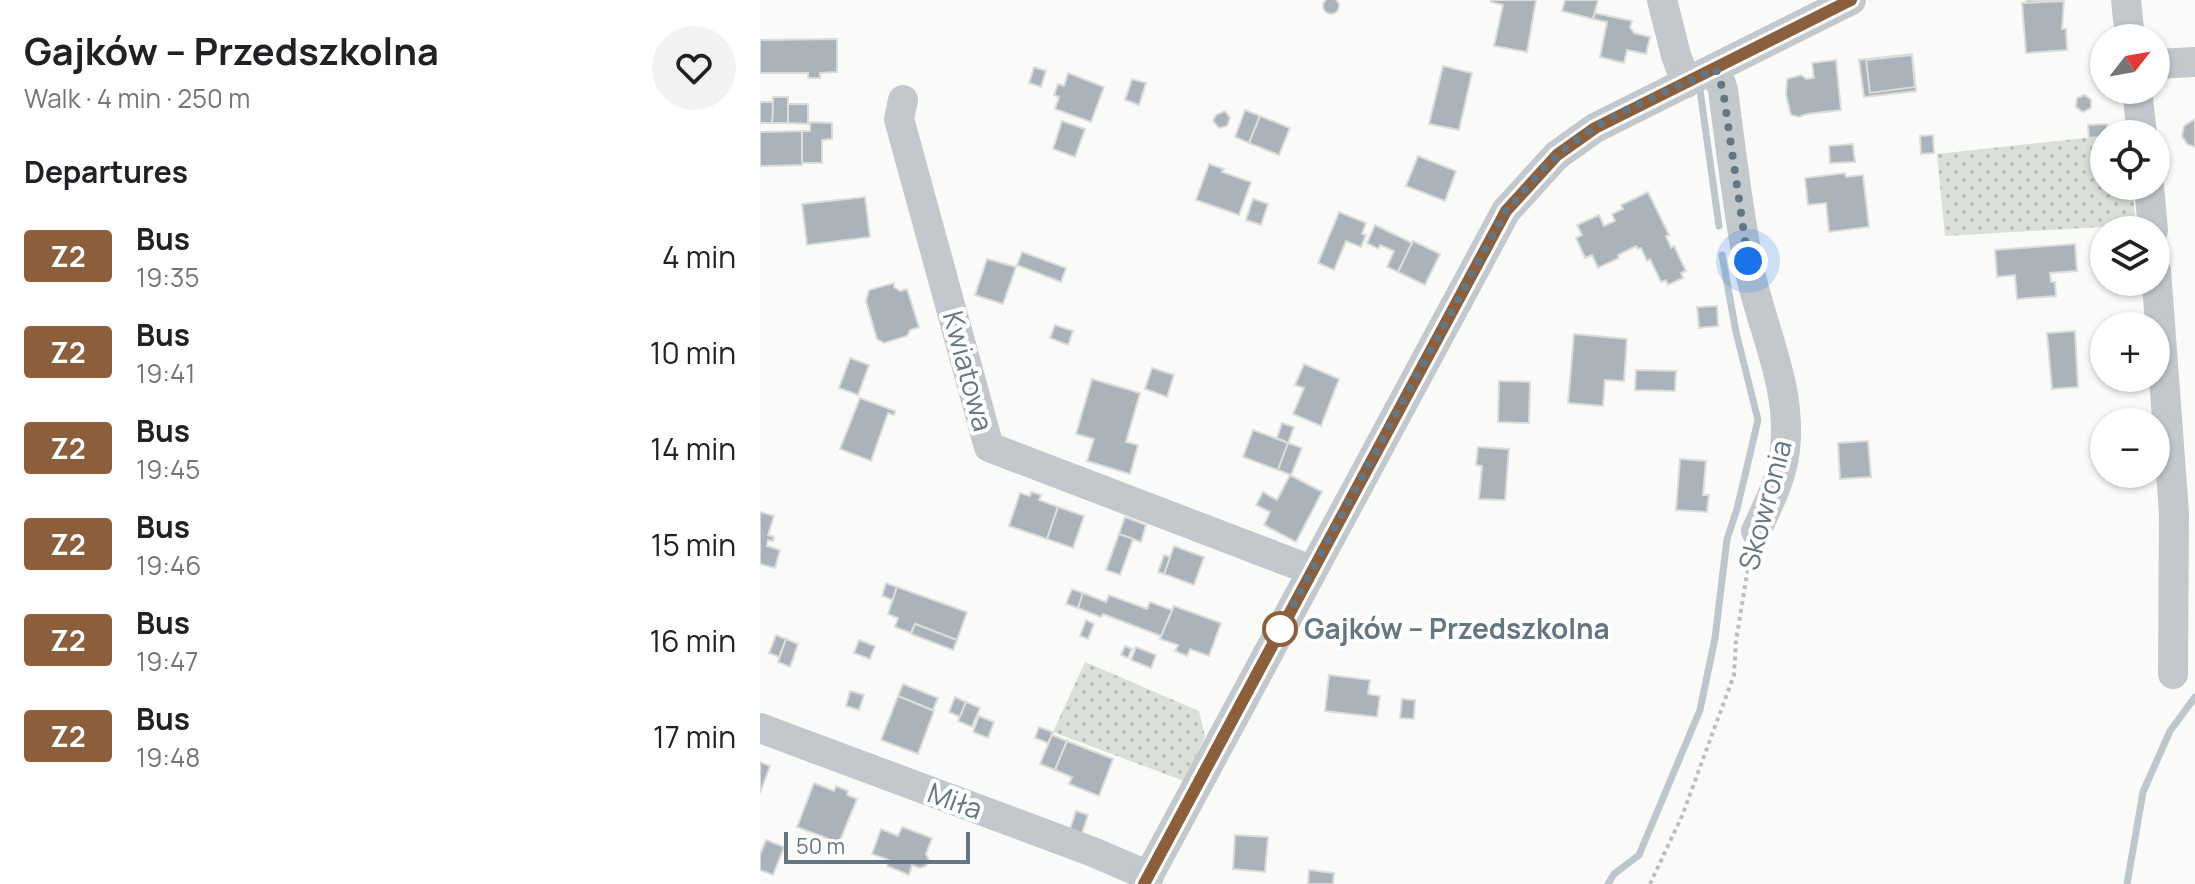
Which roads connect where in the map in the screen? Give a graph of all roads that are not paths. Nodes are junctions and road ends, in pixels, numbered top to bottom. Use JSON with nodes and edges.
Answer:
{"nodes":[{"id":1,"x":1662,"y":0,"type":"edge"},
{"id":2,"x":1851,"y":0,"type":"edge"},
{"id":3,"x":2126,"y":0,"type":"edge"},
{"id":4,"x":2129,"y":24,"type":"edge"},
{"id":5,"x":2195,"y":62,"type":"edge"},
{"id":6,"x":2170,"y":63,"type":"edge"},
{"id":7,"x":1716,"y":69,"type":"junction"},
{"id":8,"x":1686,"y":83,"type":"junction"},
{"id":9,"x":903,"y":100,"type":"dead end"},
{"id":10,"x":2158,"y":296,"type":"edge"},
{"id":11,"x":1756,"y":531,"type":"road end"},
{"id":12,"x":1311,"y":570,"type":"junction"},
{"id":13,"x":2173,"y":674,"type":"dead end"},
{"id":14,"x":760,"y":728,"type":"edge"},
{"id":15,"x":1146,"y":880,"type":"edge"}],
"edges":[{"from":1,"to":8,"type":"street"},
{"from":2,"to":7,"type":"street"},
{"from":3,"to":4,"type":"street"},
{"from":5,"to":6,"type":"street"},
{"from":7,"to":8,"type":"street"},
{"from":7,"to":11,"type":"street","name":"Skowronia"},
{"from":8,"to":12,"type":"street"},
{"from":9,"to":12,"type":"street","name":"Kwiatowa"},
{"from":10,"to":13,"type":"street"},
{"from":12,"to":15,"type":"street"},
{"from":14,"to":15,"type":"street","name":"Miła"}]}
